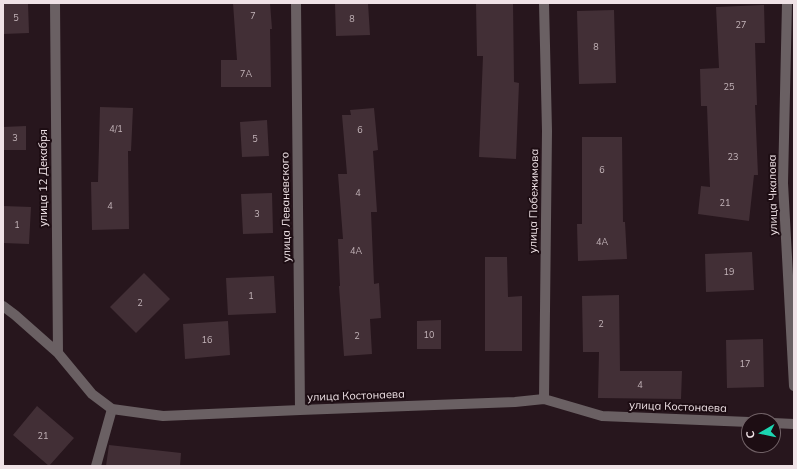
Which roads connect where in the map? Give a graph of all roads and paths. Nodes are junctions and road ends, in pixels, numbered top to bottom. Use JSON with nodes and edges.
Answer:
{"nodes":[{"id":1,"x":55,"y":3,"type":"edge"},
{"id":2,"x":296,"y":3,"type":"edge"},
{"id":3,"x":544,"y":3,"type":"edge"},
{"id":4,"x":787,"y":3,"type":"edge"},
{"id":5,"x":3,"y":306,"type":"edge"},
{"id":6,"x":58,"y":353,"type":"junction"},
{"id":7,"x":794,"y":386,"type":"edge"},
{"id":8,"x":544,"y":399,"type":"junction"},
{"id":9,"x":112,"y":409,"type":"junction"},
{"id":10,"x":300,"y":410,"type":"junction"},
{"id":11,"x":741,"y":422,"type":"edge"},
{"id":12,"x":781,"y":423,"type":"edge"},
{"id":13,"x":794,"y":424,"type":"edge"},
{"id":14,"x":96,"y":466,"type":"edge"}],
"edges":[{"from":1,"to":6,"type":"street","name":"улица 12 Декабря"},
{"from":2,"to":10,"type":"street","name":"улица Леваневского"},
{"from":3,"to":8,"type":"street","name":"улица Побежимова"},
{"from":4,"to":7,"type":"street","name":"улица Чкалова"},
{"from":5,"to":6,"type":"street","name":"улица Костонаева"},
{"from":6,"to":9,"type":"street","name":"улица Костонаева"},
{"from":8,"to":10,"type":"street","name":"улица Костонаева"},
{"from":8,"to":11,"type":"street","name":"улица Костонаева"},
{"from":9,"to":10,"type":"street","name":"улица Костонаева"},
{"from":9,"to":14,"type":"street"},
{"from":12,"to":13,"type":"street"}]}
